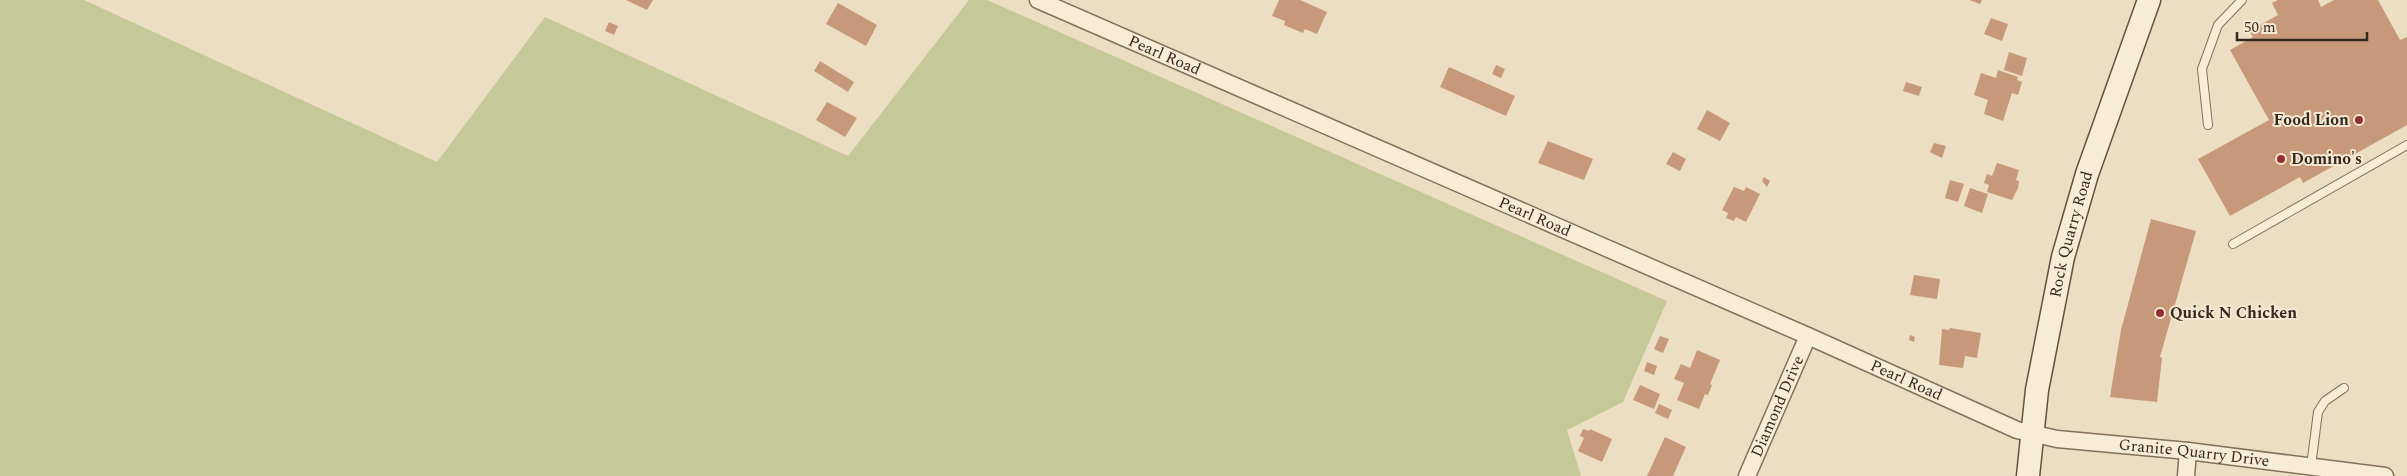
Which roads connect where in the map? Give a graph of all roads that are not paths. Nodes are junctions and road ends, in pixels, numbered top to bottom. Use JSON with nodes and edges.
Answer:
{"nodes":[{"id":1,"x":1038,"y":0,"type":"edge"},
{"id":2,"x":2149,"y":0,"type":"edge"},
{"id":3,"x":2242,"y":0,"type":"edge"},
{"id":4,"x":2208,"y":125,"type":"dead end"},
{"id":5,"x":2407,"y":145,"type":"edge"},
{"id":6,"x":2233,"y":244,"type":"dead end"},
{"id":7,"x":1808,"y":336,"type":"junction"},
{"id":8,"x":2344,"y":388,"type":"dead end"},
{"id":9,"x":2031,"y":434,"type":"junction"},
{"id":10,"x":2188,"y":451,"type":"junction"},
{"id":11,"x":2311,"y":466,"type":"junction"},
{"id":12,"x":1747,"y":476,"type":"edge"},
{"id":13,"x":2028,"y":476,"type":"edge"},
{"id":14,"x":2186,"y":476,"type":"edge"},
{"id":15,"x":2385,"y":476,"type":"edge"}],
"edges":[{"from":1,"to":7,"type":"street","name":"Pearl Road"},
{"from":2,"to":9,"type":"main road","name":"Rock Quarry Road"},
{"from":3,"to":4,"type":"lane"},
{"from":5,"to":6,"type":"lane"},
{"from":7,"to":9,"type":"street","name":"Pearl Road"},
{"from":7,"to":12,"type":"street","name":"Diamond Drive"},
{"from":8,"to":11,"type":"lane"},
{"from":9,"to":10,"type":"street","name":"Granite Quarry Drive"},
{"from":9,"to":13,"type":"main road","name":"Rock Quarry Road"},
{"from":10,"to":11,"type":"street","name":"Granite Quarry Drive"},
{"from":10,"to":14,"type":"street"},
{"from":11,"to":15,"type":"street","name":"Granite Quarry Drive"}]}
